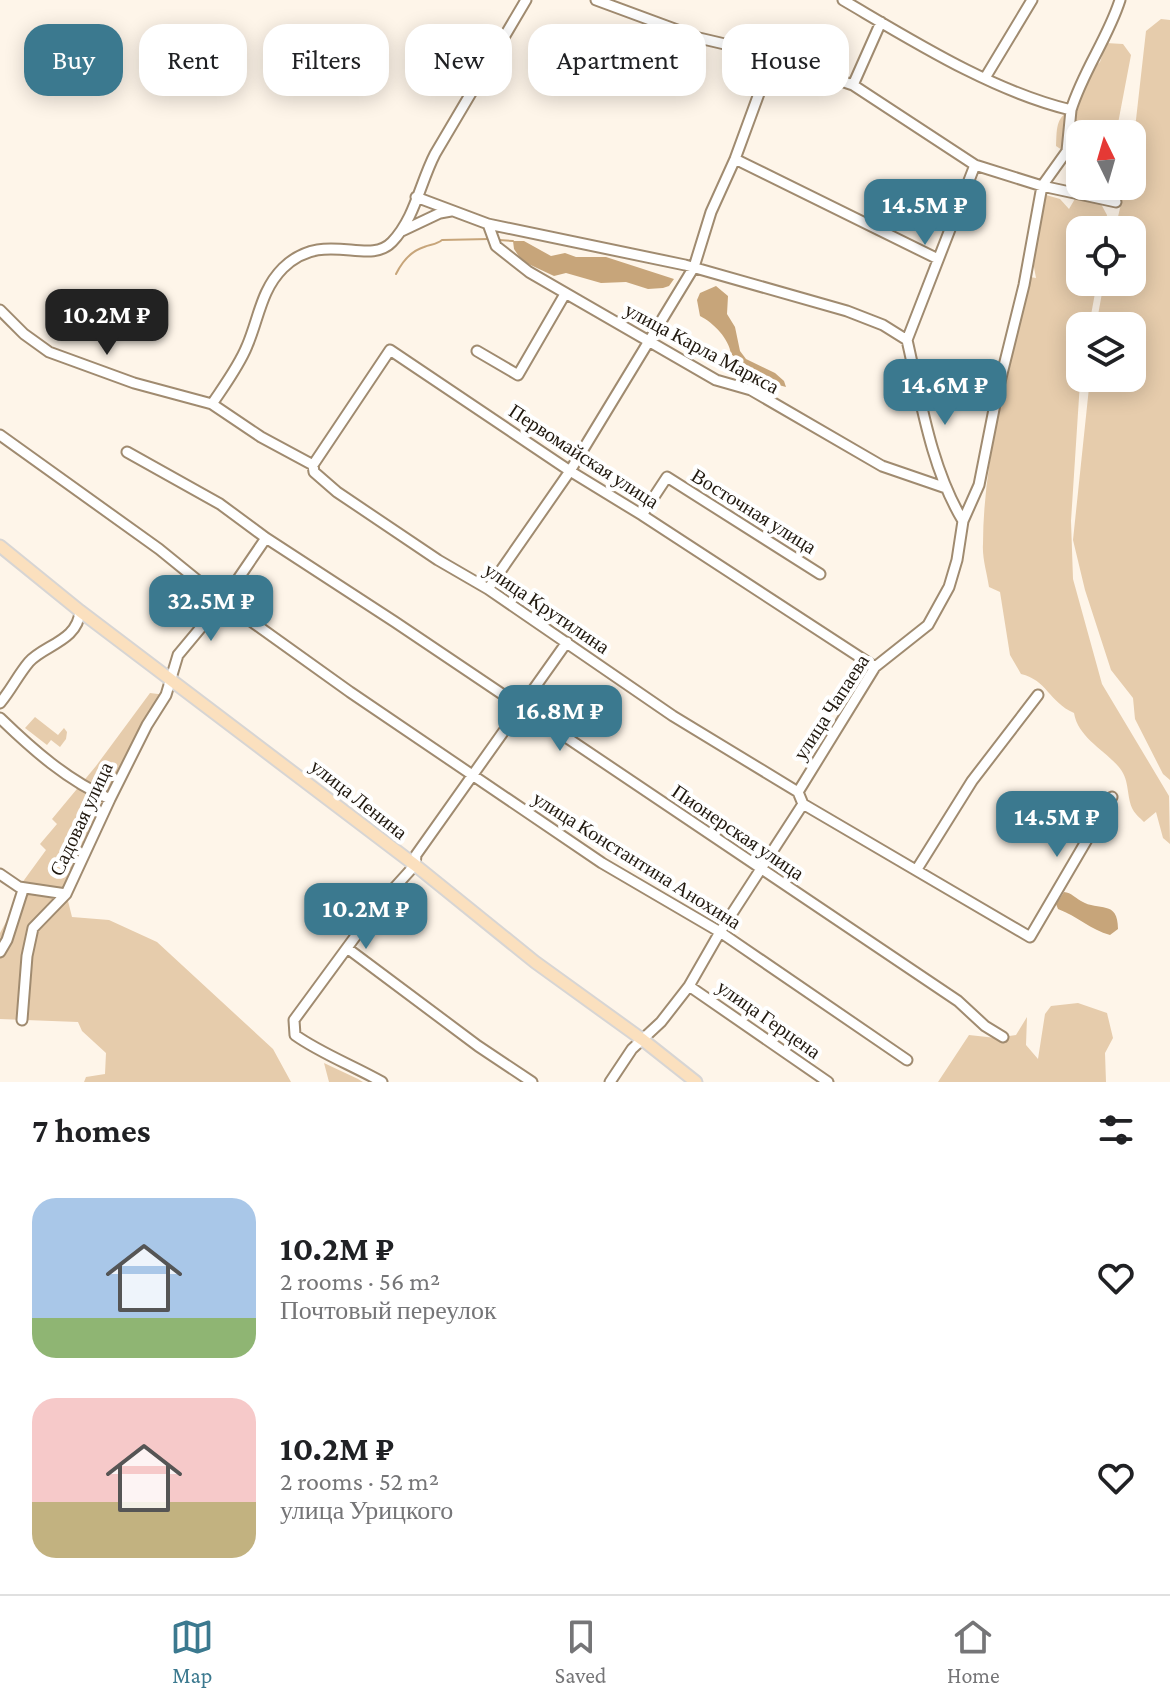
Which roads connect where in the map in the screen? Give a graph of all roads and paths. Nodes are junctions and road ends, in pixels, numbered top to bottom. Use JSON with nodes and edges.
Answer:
{"nodes":[{"id":1,"x":526,"y":0,"type":"edge"},
{"id":2,"x":596,"y":0,"type":"edge"},
{"id":3,"x":843,"y":0,"type":"edge"},
{"id":4,"x":1120,"y":0,"type":"edge"},
{"id":5,"x":1030,"y":1,"type":"edge"},
{"id":6,"x":881,"y":22,"type":"junction"},
{"id":7,"x":722,"y":43,"type":"edge"},
{"id":8,"x":985,"y":78,"type":"junction"},
{"id":9,"x":849,"y":84,"type":"edge"},
{"id":10,"x":853,"y":85,"type":"junction"},
{"id":11,"x":758,"y":96,"type":"edge"},
{"id":12,"x":1071,"y":110,"type":"junction"},
{"id":13,"x":735,"y":159,"type":"junction"},
{"id":14,"x":975,"y":165,"type":"junction"},
{"id":15,"x":1042,"y":186,"type":"junction"},
{"id":16,"x":416,"y":197,"type":"junction"},
{"id":17,"x":1116,"y":202,"type":"dead end"},
{"id":18,"x":454,"y":211,"type":"junction"},
{"id":19,"x":488,"y":224,"type":"junction"},
{"id":20,"x":399,"y":233,"type":"junction"},
{"id":21,"x":938,"y":259,"type":"junction"},
{"id":22,"x":694,"y":267,"type":"junction"},
{"id":23,"x":565,"y":294,"type":"junction"},
{"id":24,"x":0,"y":310,"type":"edge"},
{"id":25,"x":907,"y":340,"type":"junction"},
{"id":26,"x":648,"y":342,"type":"junction"},
{"id":27,"x":477,"y":351,"type":"dead end"},
{"id":28,"x":212,"y":404,"type":"junction"},
{"id":29,"x":0,"y":435,"type":"edge"},
{"id":30,"x":127,"y":452,"type":"dead end"},
{"id":31,"x":313,"y":465,"type":"junction"},
{"id":32,"x":570,"y":471,"type":"junction"},
{"id":33,"x":946,"y":488,"type":"junction"},
{"id":34,"x":642,"y":515,"type":"junction"},
{"id":35,"x":963,"y":521,"type":"junction"},
{"id":36,"x":266,"y":538,"type":"junction"},
{"id":37,"x":0,"y":546,"type":"edge"},
{"id":38,"x":820,"y":574,"type":"dead end"},
{"id":39,"x":488,"y":589,"type":"junction"},
{"id":40,"x":223,"y":601,"type":"junction"},
{"id":41,"x":80,"y":611,"type":"junction"},
{"id":42,"x":567,"y":642,"type":"junction"},
{"id":43,"x":875,"y":667,"type":"junction"},
{"id":44,"x":172,"y":678,"type":"junction"},
{"id":45,"x":1038,"y":695,"type":"dead end"},
{"id":46,"x":0,"y":703,"type":"edge"},
{"id":47,"x":521,"y":707,"type":"junction"},
{"id":48,"x":0,"y":718,"type":"edge"},
{"id":49,"x":473,"y":776,"type":"junction"},
{"id":50,"x":798,"y":792,"type":"junction"},
{"id":51,"x":1112,"y":797,"type":"dead end"},
{"id":52,"x":110,"y":799,"type":"junction"},
{"id":53,"x":803,"y":804,"type":"junction"},
{"id":54,"x":415,"y":865,"type":"junction"},
{"id":55,"x":917,"y":869,"type":"junction"},
{"id":56,"x":761,"y":870,"type":"junction"},
{"id":57,"x":0,"y":874,"type":"edge"},
{"id":58,"x":22,"y":893,"type":"dead end"},
{"id":59,"x":66,"y":894,"type":"junction"},
{"id":60,"x":720,"y":932,"type":"junction"},
{"id":61,"x":347,"y":948,"type":"junction"},
{"id":62,"x":0,"y":952,"type":"edge"},
{"id":63,"x":689,"y":986,"type":"junction"},
{"id":64,"x":22,"y":1020,"type":"dead end"},
{"id":65,"x":1003,"y":1037,"type":"dead end"},
{"id":66,"x":643,"y":1040,"type":"junction"},
{"id":67,"x":907,"y":1060,"type":"dead end"},
{"id":68,"x":382,"y":1082,"type":"edge"},
{"id":69,"x":532,"y":1082,"type":"edge"},
{"id":70,"x":610,"y":1082,"type":"edge"},
{"id":71,"x":696,"y":1082,"type":"edge"},
{"id":72,"x":828,"y":1082,"type":"edge"}],
"edges":[{"from":1,"to":16,"type":"street"},
{"from":2,"to":7,"type":"street"},
{"from":3,"to":6,"type":"street"},
{"from":4,"to":12,"type":"street"},
{"from":5,"to":8,"type":"street"},
{"from":6,"to":8,"type":"street"},
{"from":6,"to":10,"type":"street"},
{"from":8,"to":12,"type":"street"},
{"from":9,"to":10,"type":"street"},
{"from":10,"to":14,"type":"street"},
{"from":11,"to":13,"type":"street"},
{"from":12,"to":15,"type":"street"},
{"from":13,"to":21,"type":"street"},
{"from":13,"to":22,"type":"street"},
{"from":14,"to":15,"type":"street"},
{"from":14,"to":21,"type":"street"},
{"from":15,"to":17,"type":"street"},
{"from":15,"to":35,"type":"street"},
{"from":16,"to":18,"type":"street"},
{"from":16,"to":20,"type":"street"},
{"from":18,"to":19,"type":"street"},
{"from":18,"to":20,"type":"street"},
{"from":19,"to":22,"type":"street"},
{"from":19,"to":23,"type":"street","name":"улица Карла Маркса"},
{"from":20,"to":28,"type":"street"},
{"from":21,"to":25,"type":"street"},
{"from":22,"to":25,"type":"street"},
{"from":22,"to":26,"type":"street"},
{"from":23,"to":26,"type":"street","name":"улица Карла Маркса"},
{"from":23,"to":27,"type":"street"},
{"from":24,"to":28,"type":"street","name":"улица Крутилина"},
{"from":25,"to":33,"type":"street"},
{"from":26,"to":32,"type":"street"},
{"from":26,"to":33,"type":"street","name":"улица Карла Маркса"},
{"from":28,"to":31,"type":"street","name":"улица Крутилина"},
{"from":29,"to":40,"type":"street","name":"улица Константина Анохина"},
{"from":30,"to":36,"type":"street","name":"Пионерская улица"},
{"from":31,"to":32,"type":"street","name":"Первомайская улица"},
{"from":31,"to":39,"type":"street","name":"улица Крутилина"},
{"from":32,"to":34,"type":"street","name":"Первомайская улица"},
{"from":32,"to":39,"type":"street"},
{"from":33,"to":35,"type":"street"},
{"from":34,"to":38,"type":"street","name":"Восточная улица"},
{"from":34,"to":43,"type":"street","name":"Первомайская улица"},
{"from":35,"to":43,"type":"street","name":"улица Чапаева"},
{"from":36,"to":40,"type":"street","name":"Садовая улица"},
{"from":36,"to":47,"type":"street","name":"Пионерская улица"},
{"from":37,"to":41,"type":"main road","name":"улица Ленина"},
{"from":39,"to":42,"type":"street","name":"улица Крутилина"},
{"from":40,"to":44,"type":"street","name":"Садовая улица"},
{"from":40,"to":49,"type":"street","name":"улица Константина Анохина"},
{"from":41,"to":44,"type":"main road","name":"улица Ленина"},
{"from":41,"to":46,"type":"street"},
{"from":42,"to":47,"type":"street"},
{"from":42,"to":50,"type":"street","name":"улица Крутилина"},
{"from":43,"to":50,"type":"street","name":"улица Чапаева"},
{"from":44,"to":52,"type":"street","name":"Садовая улица"},
{"from":44,"to":54,"type":"main road","name":"улица Ленина"},
{"from":45,"to":55,"type":"street"},
{"from":47,"to":49,"type":"street"},
{"from":47,"to":56,"type":"street","name":"Пионерская улица"},
{"from":48,"to":52,"type":"street"},
{"from":49,"to":54,"type":"street"},
{"from":49,"to":60,"type":"street","name":"улица Константина Анохина"},
{"from":50,"to":53,"type":"street"},
{"from":51,"to":55,"type":"street"},
{"from":52,"to":59,"type":"street","name":"Садовая улица"},
{"from":53,"to":55,"type":"street"},
{"from":53,"to":56,"type":"street"},
{"from":54,"to":61,"type":"street"},
{"from":54,"to":66,"type":"main road","name":"улица Ленина"},
{"from":56,"to":60,"type":"street"},
{"from":56,"to":65,"type":"street","name":"Пионерская улица"},
{"from":57,"to":59,"type":"street"},
{"from":58,"to":62,"type":"street"},
{"from":59,"to":64,"type":"street","name":"Садовая улица"},
{"from":60,"to":63,"type":"street"},
{"from":60,"to":67,"type":"street","name":"улица Константина Анохина"},
{"from":61,"to":68,"type":"street"},
{"from":61,"to":69,"type":"street"},
{"from":63,"to":66,"type":"street"},
{"from":63,"to":72,"type":"street","name":"улица Герцена"},
{"from":66,"to":70,"type":"street"},
{"from":66,"to":71,"type":"main road","name":"улица Ленина"}]}
